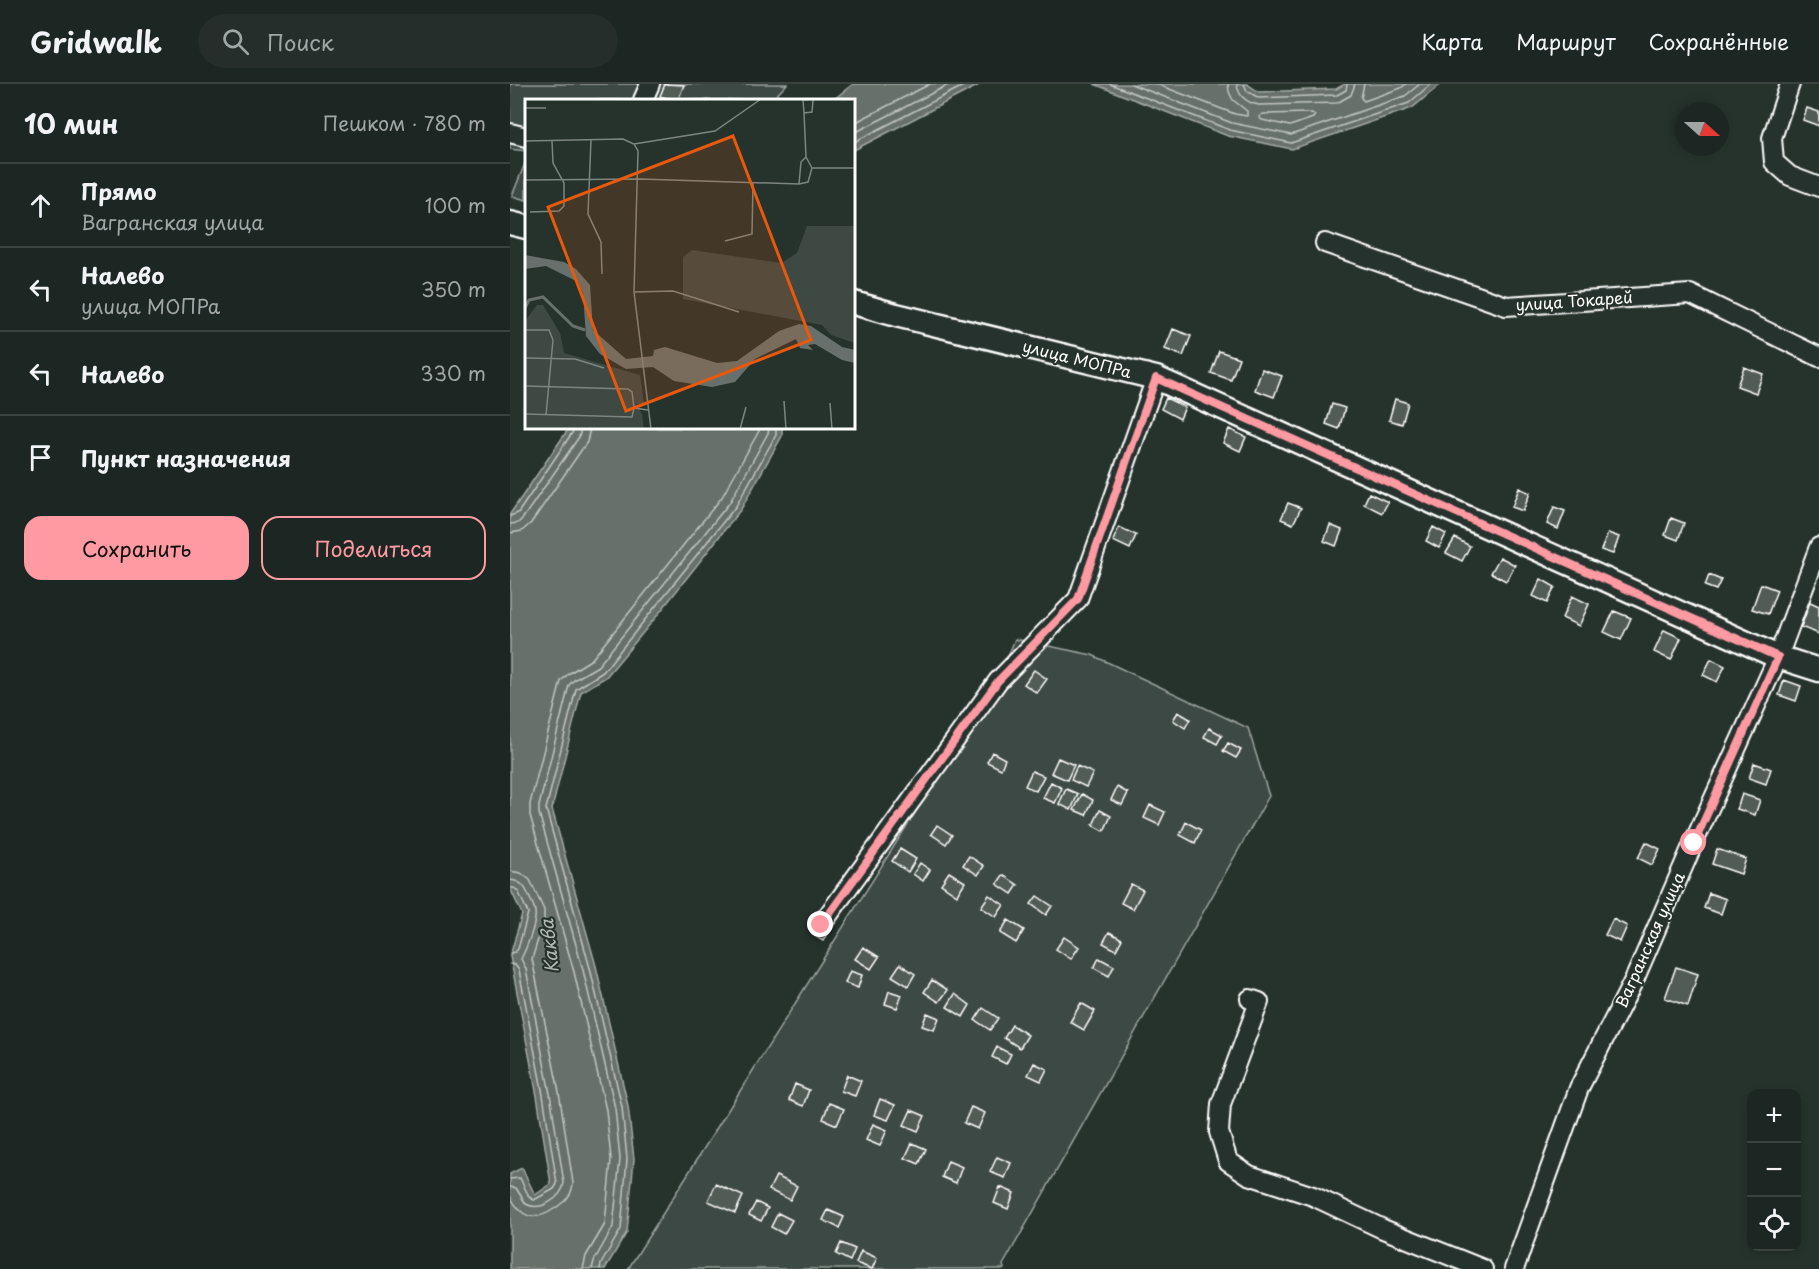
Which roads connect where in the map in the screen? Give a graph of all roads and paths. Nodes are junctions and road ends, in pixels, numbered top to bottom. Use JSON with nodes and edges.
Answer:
{"nodes":[{"id":1,"x":650,"y":84,"type":"edge"},
{"id":2,"x":1790,"y":84,"type":"edge"},
{"id":3,"x":643,"y":99,"type":"edge"},
{"id":4,"x":510,"y":133,"type":"edge"},
{"id":5,"x":525,"y":137,"type":"edge"},
{"id":6,"x":1819,"y":187,"type":"edge"},
{"id":7,"x":510,"y":223,"type":"edge"},
{"id":8,"x":525,"y":227,"type":"edge"},
{"id":9,"x":1325,"y":243,"type":"dead end"},
{"id":10,"x":855,"y":303,"type":"edge"},
{"id":11,"x":1819,"y":357,"type":"edge"},
{"id":12,"x":1156,"y":378,"type":"junction"},
{"id":13,"x":1819,"y":547,"type":"edge"},
{"id":14,"x":1778,"y":657,"type":"junction"},
{"id":15,"x":1819,"y":670,"type":"edge"},
{"id":16,"x":821,"y":925,"type":"dead end"},
{"id":17,"x":1250,"y":999,"type":"dead end"},
{"id":18,"x":1483,"y":1269,"type":"edge"},
{"id":19,"x":1514,"y":1269,"type":"edge"}],
"edges":[{"from":1,"to":3,"type":"street"},
{"from":2,"to":6,"type":"street"},
{"from":4,"to":5,"type":"street"},
{"from":7,"to":8,"type":"main road"},
{"from":9,"to":11,"type":"street","name":"улица Токарей"},
{"from":10,"to":12,"type":"main road","name":"улица МОПРа"},
{"from":12,"to":14,"type":"main road","name":"улица МОПРа"},
{"from":12,"to":16,"type":"street"},
{"from":13,"to":14,"type":"street","name":"Вагранская улица"},
{"from":14,"to":15,"type":"main road","name":"улица МОПРа"},
{"from":14,"to":19,"type":"street","name":"Вагранская улица"},
{"from":17,"to":18,"type":"street"}]}
